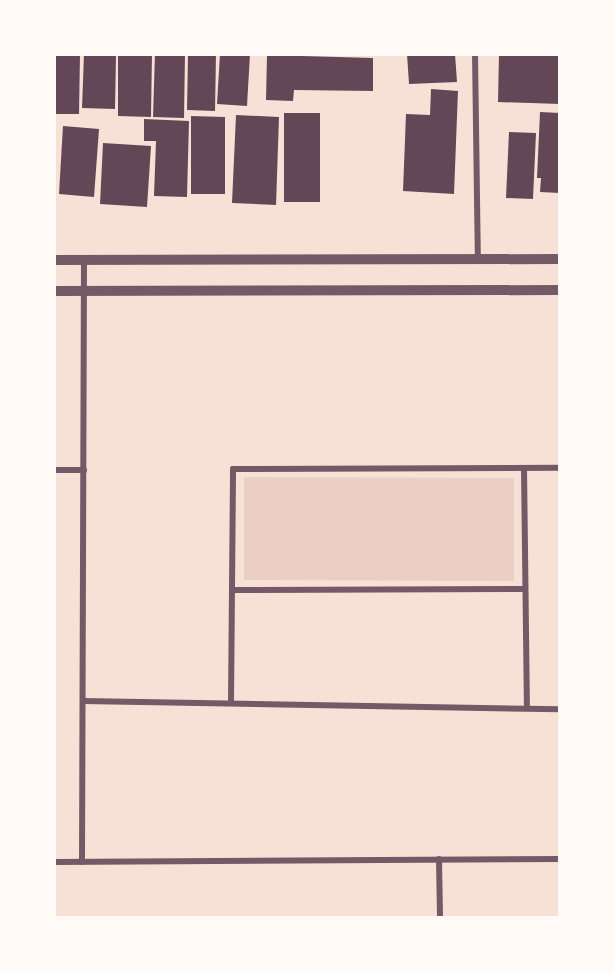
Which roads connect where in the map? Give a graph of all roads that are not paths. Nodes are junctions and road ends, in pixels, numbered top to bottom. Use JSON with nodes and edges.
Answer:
{"nodes":[{"id":1,"x":475,"y":54,"type":"edge"},
{"id":2,"x":478,"y":259,"type":"junction"},
{"id":3,"x":560,"y":259,"type":"edge"},
{"id":4,"x":54,"y":260,"type":"edge"},
{"id":5,"x":84,"y":260,"type":"junction"},
{"id":6,"x":560,"y":290,"type":"edge"},
{"id":7,"x":54,"y":291,"type":"edge"},
{"id":8,"x":84,"y":291,"type":"junction"},
{"id":9,"x":524,"y":468,"type":"junction"},
{"id":10,"x":560,"y":468,"type":"edge"},
{"id":11,"x":54,"y":470,"type":"edge"},
{"id":12,"x":84,"y":470,"type":"junction"},
{"id":13,"x":525,"y":589,"type":"junction"},
{"id":14,"x":232,"y":590,"type":"junction"},
{"id":15,"x":83,"y":701,"type":"junction"},
{"id":16,"x":231,"y":703,"type":"junction"},
{"id":17,"x":527,"y":708,"type":"junction"},
{"id":18,"x":560,"y":709,"type":"edge"},
{"id":19,"x":440,"y":859,"type":"junction"},
{"id":20,"x":560,"y":859,"type":"edge"},
{"id":21,"x":54,"y":862,"type":"edge"},
{"id":22,"x":82,"y":862,"type":"junction"},
{"id":23,"x":440,"y":918,"type":"edge"}],
"edges":[{"from":1,"to":2,"type":"street"},
{"from":2,"to":3,"type":"street"},
{"from":2,"to":5,"type":"street"},
{"from":4,"to":5,"type":"street"},
{"from":5,"to":8,"type":"street"},
{"from":6,"to":8,"type":"street"},
{"from":7,"to":8,"type":"street"},
{"from":8,"to":12,"type":"street"},
{"from":9,"to":10,"type":"street"},
{"from":9,"to":13,"type":"street"},
{"from":9,"to":14,"type":"street"},
{"from":11,"to":12,"type":"street"},
{"from":12,"to":15,"type":"street"},
{"from":13,"to":14,"type":"street"},
{"from":13,"to":17,"type":"street"},
{"from":14,"to":16,"type":"street"},
{"from":15,"to":16,"type":"street"},
{"from":15,"to":22,"type":"street"},
{"from":16,"to":17,"type":"street"},
{"from":17,"to":18,"type":"street"},
{"from":19,"to":20,"type":"street"},
{"from":19,"to":22,"type":"street"},
{"from":19,"to":23,"type":"street"},
{"from":21,"to":22,"type":"street"}]}
